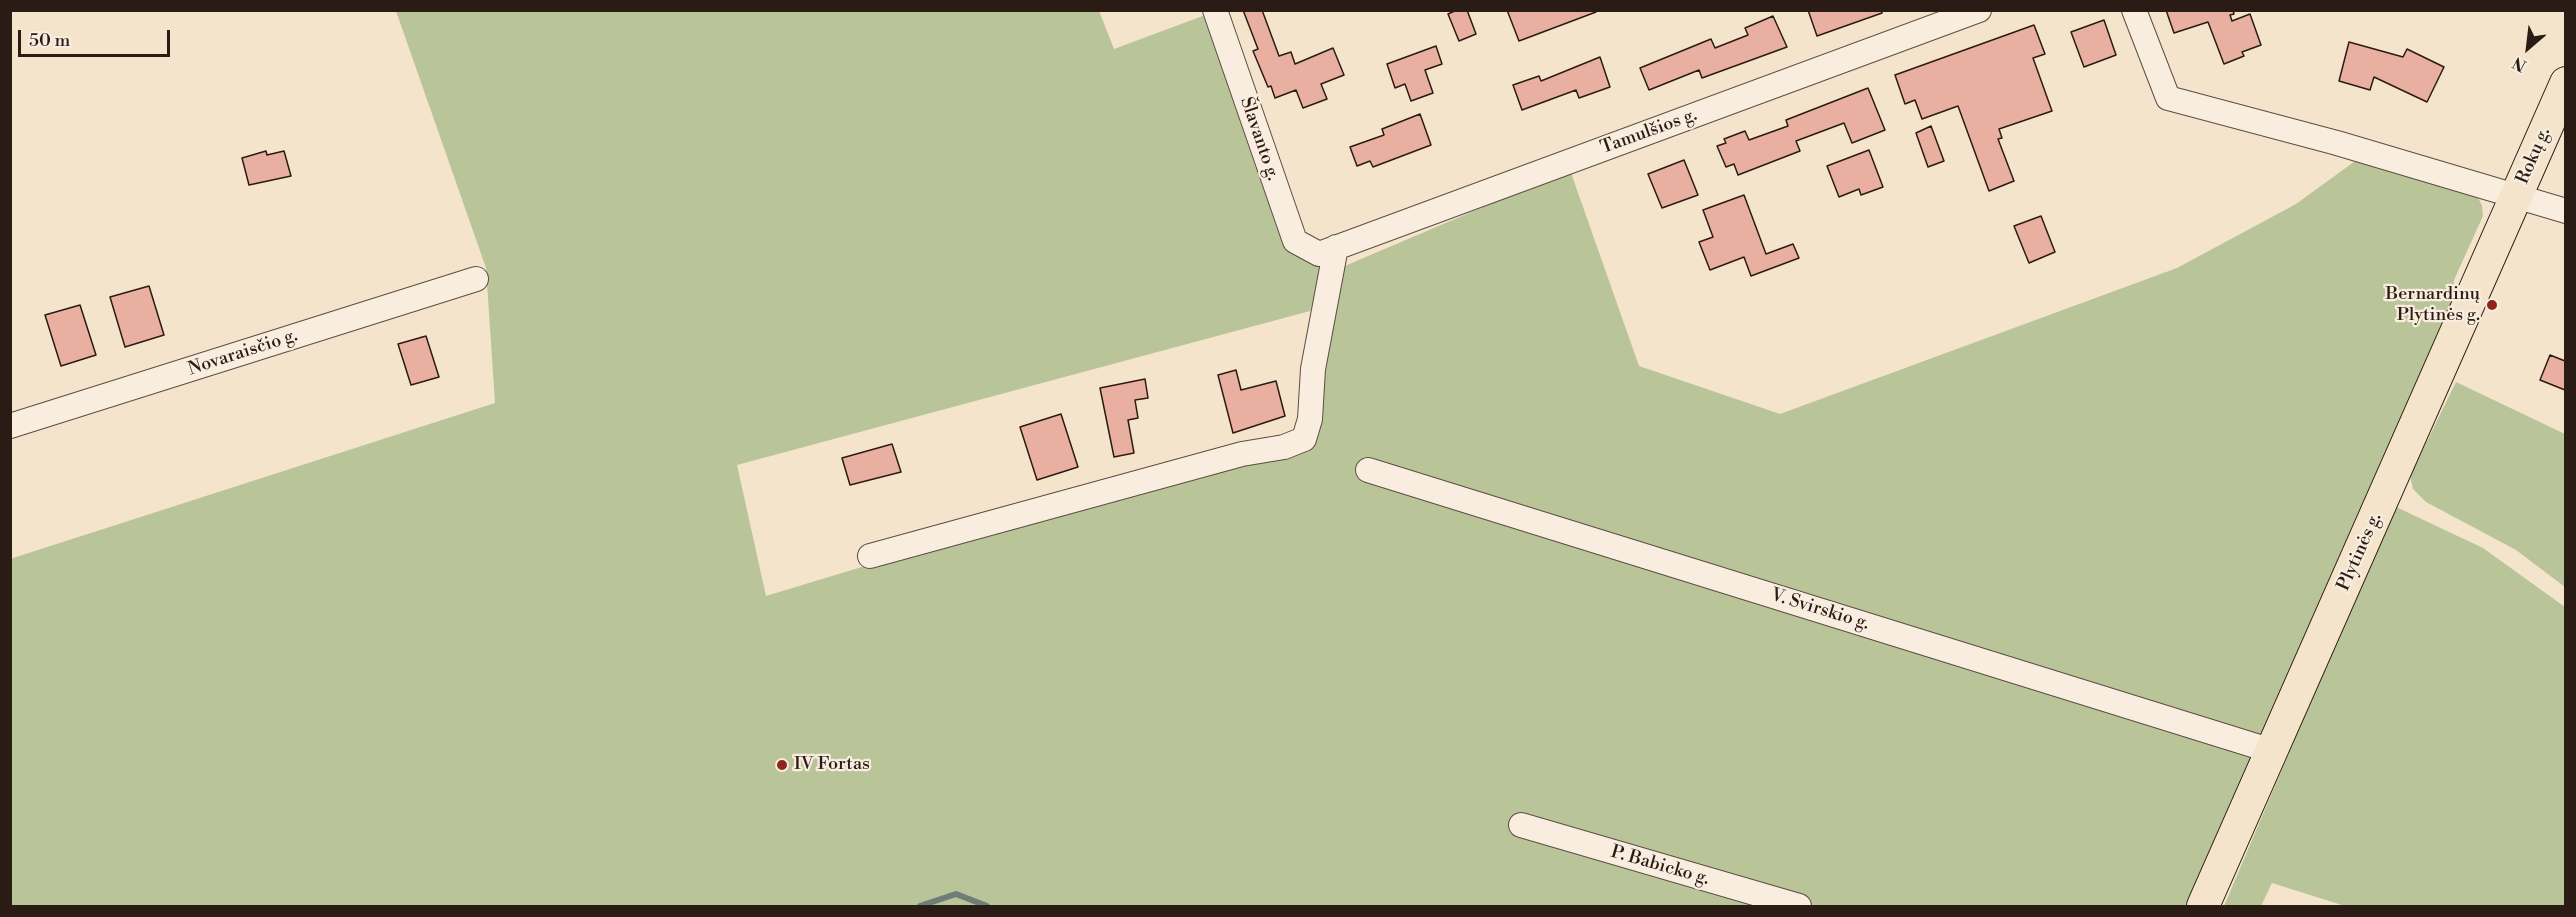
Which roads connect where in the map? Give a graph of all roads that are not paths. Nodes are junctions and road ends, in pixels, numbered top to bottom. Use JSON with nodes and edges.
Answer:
{"nodes":[{"id":1,"x":1215,"y":10,"type":"edge"},
{"id":2,"x":1979,"y":10,"type":"edge"},
{"id":3,"x":2134,"y":10,"type":"edge"},
{"id":4,"x":2565,"y":83,"type":"edge"},
{"id":5,"x":2516,"y":196,"type":"junction"},
{"id":6,"x":2565,"y":211,"type":"edge"},
{"id":7,"x":1328,"y":250,"type":"junction"},
{"id":8,"x":476,"y":279,"type":"dead end"},
{"id":9,"x":10,"y":426,"type":"edge"},
{"id":10,"x":1368,"y":470,"type":"dead end"},
{"id":11,"x":870,"y":556,"type":"dead end"},
{"id":12,"x":2272,"y":751,"type":"junction"},
{"id":13,"x":1521,"y":825,"type":"dead end"},
{"id":14,"x":1799,"y":906,"type":"edge"},
{"id":15,"x":2203,"y":906,"type":"edge"}],
"edges":[{"from":1,"to":7,"type":"street","name":"Šlavanto g."},
{"from":2,"to":7,"type":"street","name":"Tamulšios g."},
{"from":3,"to":5,"type":"street"},
{"from":4,"to":5,"type":"main road","name":"Rokų g."},
{"from":5,"to":6,"type":"street"},
{"from":5,"to":12,"type":"main road","name":"Plytinės g."},
{"from":7,"to":11,"type":"street"},
{"from":8,"to":9,"type":"street","name":"Novaraisčio g."},
{"from":10,"to":12,"type":"street","name":"V. Svirskio g."},
{"from":12,"to":15,"type":"main road","name":"Plytinės g."},
{"from":13,"to":14,"type":"street","name":"P. Babicko g."}]}
